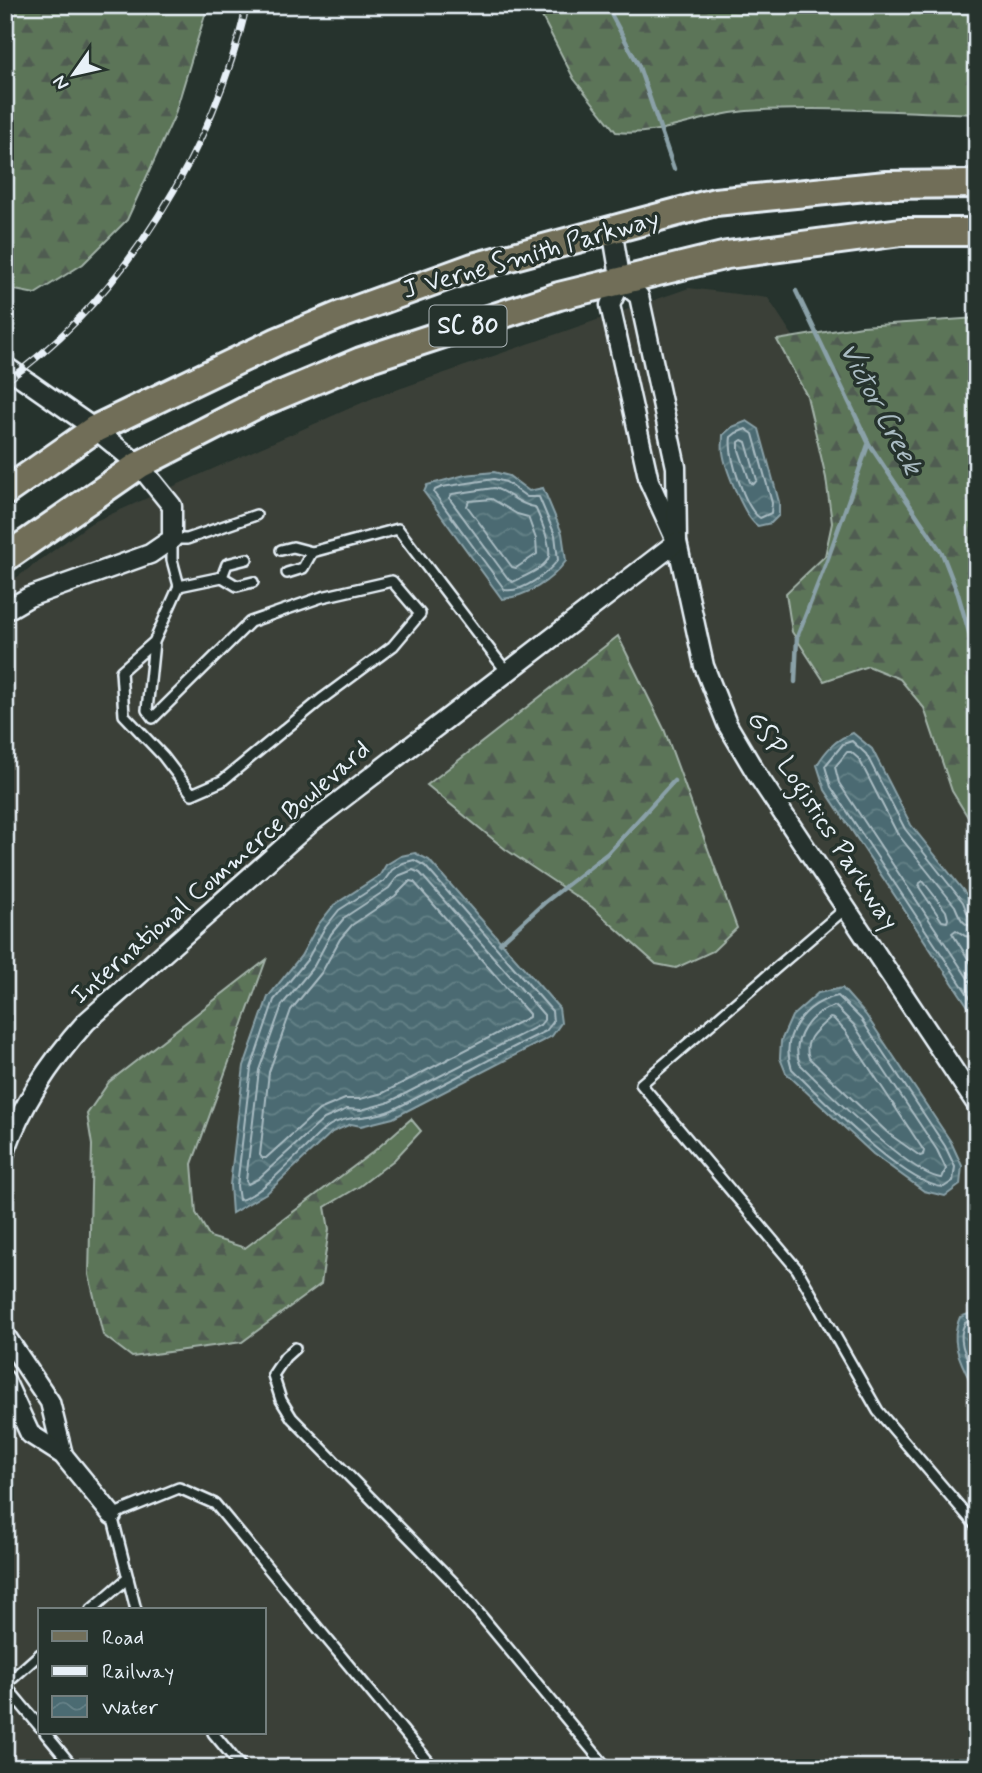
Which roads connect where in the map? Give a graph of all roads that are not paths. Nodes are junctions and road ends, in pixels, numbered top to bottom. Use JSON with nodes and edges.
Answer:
{"nodes":[{"id":1,"x":977,"y":184,"type":"edge"},
{"id":2,"x":612,"y":229,"type":"junction"},
{"id":3,"x":977,"y":232,"type":"edge"},
{"id":4,"x":621,"y":282,"type":"junction"},
{"id":5,"x":5,"y":366,"type":"edge"},
{"id":6,"x":95,"y":429,"type":"junction"},
{"id":7,"x":139,"y":465,"type":"junction"},
{"id":8,"x":5,"y":492,"type":"edge"},
{"id":9,"x":256,"y":515,"type":"dead end"},
{"id":10,"x":172,"y":539,"type":"junction"},
{"id":11,"x":677,"y":542,"type":"junction"},
{"id":12,"x":281,"y":550,"type":"dead end"},
{"id":13,"x":312,"y":552,"type":"junction"},
{"id":14,"x":5,"y":558,"type":"edge"},
{"id":15,"x":247,"y":559,"type":"dead end"},
{"id":16,"x":287,"y":573,"type":"dead end"},
{"id":17,"x":222,"y":577,"type":"junction"},
{"id":18,"x":253,"y":582,"type":"dead end"},
{"id":19,"x":179,"y":586,"type":"junction"},
{"id":20,"x":5,"y":611,"type":"edge"},
{"id":21,"x":154,"y":642,"type":"junction"},
{"id":22,"x":506,"y":671,"type":"junction"},
{"id":23,"x":846,"y":908,"type":"junction"},
{"id":24,"x":977,"y":1105,"type":"edge"},
{"id":25,"x":5,"y":1152,"type":"edge"},
{"id":26,"x":5,"y":1335,"type":"edge"},
{"id":27,"x":295,"y":1348,"type":"dead end"},
{"id":28,"x":5,"y":1380,"type":"edge"},
{"id":29,"x":63,"y":1455,"type":"junction"},
{"id":30,"x":112,"y":1515,"type":"junction"},
{"id":31,"x":977,"y":1527,"type":"edge"},
{"id":32,"x":128,"y":1578,"type":"junction"},
{"id":33,"x":93,"y":1608,"type":"edge"},
{"id":34,"x":136,"y":1608,"type":"edge"},
{"id":35,"x":38,"y":1656,"type":"edge"},
{"id":36,"x":38,"y":1725,"type":"edge"},
{"id":37,"x":46,"y":1734,"type":"edge"},
{"id":38,"x":214,"y":1734,"type":"edge"},
{"id":39,"x":74,"y":1768,"type":"edge"},
{"id":40,"x":242,"y":1768,"type":"edge"},
{"id":41,"x":434,"y":1768,"type":"edge"},
{"id":42,"x":607,"y":1768,"type":"edge"}],
"edges":[{"from":1,"to":2,"type":"main road","name":"J Verne Smith Parkway","number":"SC 80"},
{"from":2,"to":4,"type":"street","name":"GSP Logistics Parkway"},
{"from":2,"to":6,"type":"main road","name":"J Verne Smith Parkway","number":"SC 80"},
{"from":3,"to":4,"type":"main road","name":"J Verne Smith Parkway","number":"SC 80"},
{"from":4,"to":7,"type":"main road","name":"J Verne Smith Parkway","number":"SC 80"},
{"from":4,"to":11,"type":"street","name":"GSP Logistics Parkway"},
{"from":4,"to":11,"type":"street","name":"GSP Logistics Parkway"},
{"from":5,"to":6,"type":"street"},
{"from":6,"to":7,"type":"street"},
{"from":6,"to":8,"type":"main road","name":"J Verne Smith Parkway","number":"SC 80"},
{"from":7,"to":10,"type":"street"},
{"from":7,"to":14,"type":"main road","name":"J Verne Smith Parkway","number":"SC 80"},
{"from":9,"to":10,"type":"lane"},
{"from":10,"to":19,"type":"lane"},
{"from":10,"to":20,"type":"street"},
{"from":11,"to":22,"type":"street","name":"International Commerce Boulevard"},
{"from":11,"to":23,"type":"street","name":"GSP Logistics Parkway"},
{"from":12,"to":13,"type":"lane"},
{"from":13,"to":16,"type":"lane"},
{"from":13,"to":22,"type":"lane"},
{"from":15,"to":17,"type":"lane"},
{"from":17,"to":18,"type":"lane"},
{"from":17,"to":19,"type":"lane"},
{"from":19,"to":21,"type":"lane"},
{"from":21,"to":21,"type":"lane"},
{"from":22,"to":25,"type":"street","name":"International Commerce Boulevard"},
{"from":23,"to":24,"type":"street","name":"GSP Logistics Parkway"},
{"from":23,"to":31,"type":"lane"},
{"from":26,"to":29,"type":"street"},
{"from":27,"to":42,"type":"lane"},
{"from":28,"to":29,"type":"street"},
{"from":29,"to":30,"type":"street"},
{"from":30,"to":32,"type":"lane"},
{"from":30,"to":41,"type":"lane"},
{"from":32,"to":33,"type":"lane"},
{"from":32,"to":34,"type":"lane"},
{"from":35,"to":36,"type":"lane"},
{"from":37,"to":39,"type":"lane"},
{"from":38,"to":40,"type":"lane"}]}
